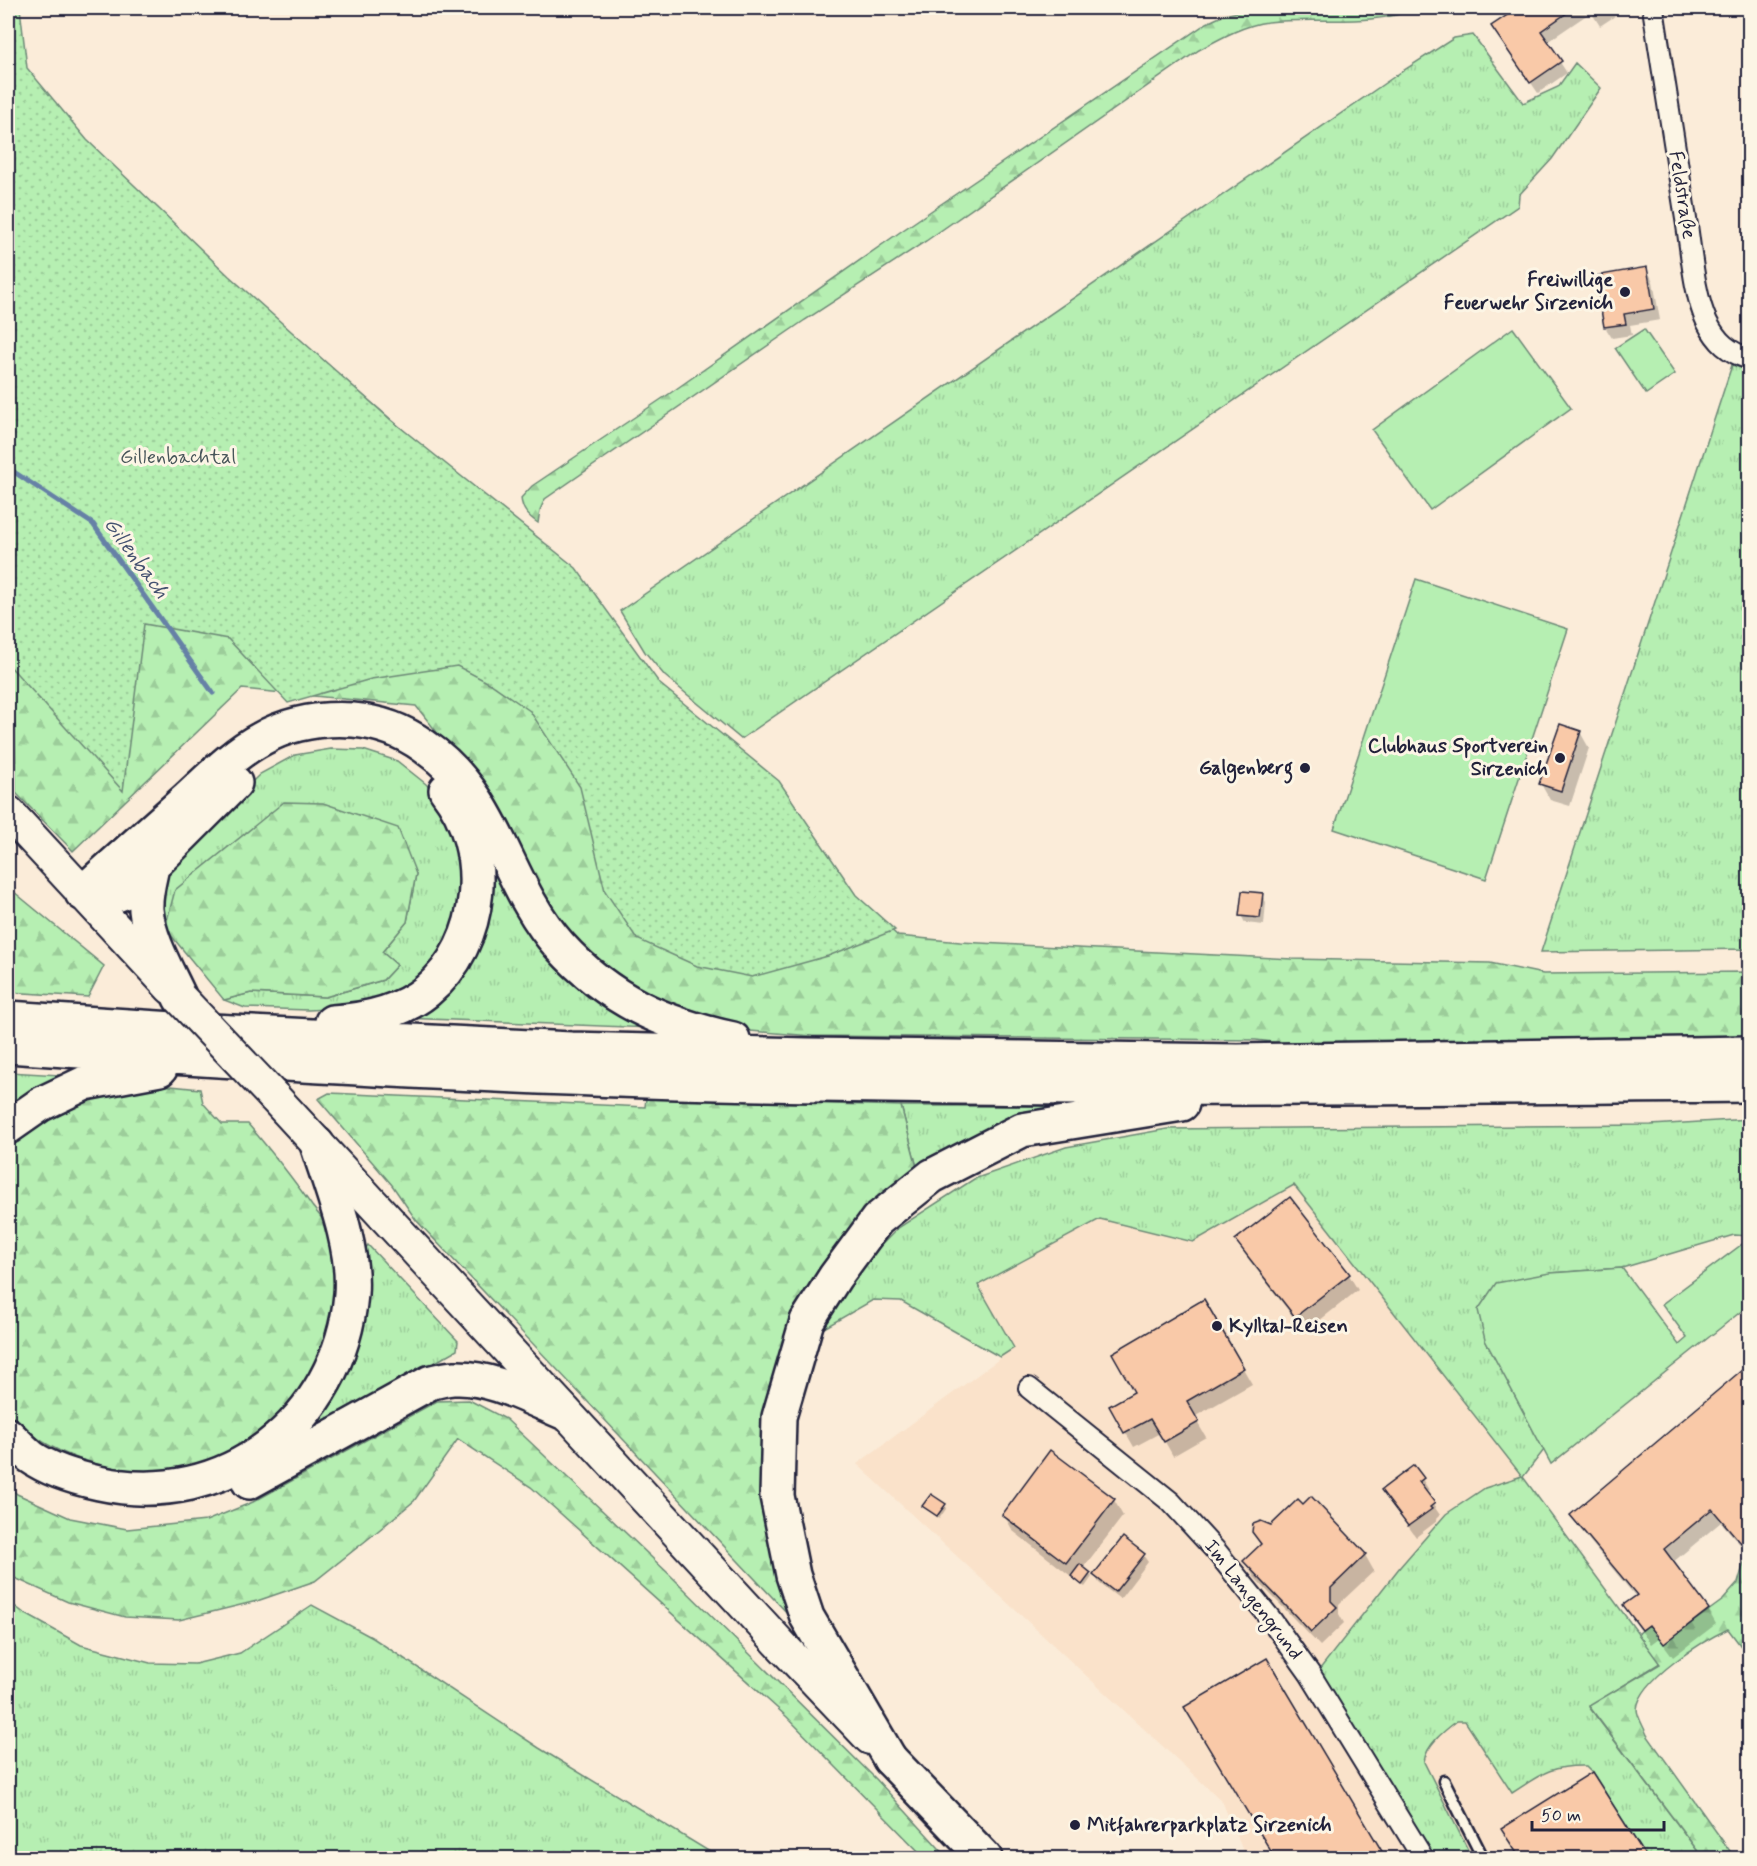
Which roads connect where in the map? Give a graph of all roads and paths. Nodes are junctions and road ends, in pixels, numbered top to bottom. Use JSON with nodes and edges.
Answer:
{"nodes":[{"id":1,"x":1653,"y":8,"type":"edge"},
{"id":2,"x":1749,"y":359,"type":"edge"},
{"id":3,"x":8,"y":812,"type":"edge"},
{"id":4,"x":152,"y":867,"type":"junction"},
{"id":5,"x":82,"y":893,"type":"junction"},
{"id":6,"x":176,"y":1013,"type":"junction"},
{"id":7,"x":8,"y":1018,"type":"edge"},
{"id":8,"x":8,"y":1046,"type":"edge"},
{"id":9,"x":1749,"y":1053,"type":"edge"},
{"id":10,"x":808,"y":1055,"type":"junction"},
{"id":11,"x":209,"y":1060,"type":"junction"},
{"id":12,"x":1749,"y":1085,"type":"edge"},
{"id":13,"x":1273,"y":1090,"type":"junction"},
{"id":14,"x":8,"y":1127,"type":"edge"},
{"id":15,"x":316,"y":1144,"type":"junction"},
{"id":16,"x":1029,"y":1388,"type":"dead end"},
{"id":17,"x":565,"y":1413,"type":"junction"},
{"id":18,"x":8,"y":1436,"type":"edge"},
{"id":19,"x":8,"y":1462,"type":"edge"},
{"id":20,"x":890,"y":1759,"type":"junction"},
{"id":21,"x":1444,"y":1781,"type":"dead end"},
{"id":22,"x":985,"y":1858,"type":"edge"},
{"id":23,"x":1423,"y":1858,"type":"edge"},
{"id":24,"x":1483,"y":1858,"type":"edge"}],
"edges":[{"from":1,"to":2,"type":"street","name":"Feldstraße"},
{"from":3,"to":5,"type":"main road"},
{"from":4,"to":5,"type":"highway"},
{"from":4,"to":6,"type":"highway"},
{"from":4,"to":6,"type":"highway"},
{"from":5,"to":6,"type":"main road"},
{"from":5,"to":10,"type":"highway"},
{"from":6,"to":7,"type":"highway"},
{"from":6,"to":10,"type":"highway"},
{"from":6,"to":15,"type":"main road","bridge":true},
{"from":8,"to":11,"type":"highway"},
{"from":9,"to":10,"type":"highway"},
{"from":11,"to":13,"type":"highway"},
{"from":11,"to":14,"type":"highway"},
{"from":12,"to":13,"type":"highway"},
{"from":13,"to":20,"type":"highway"},
{"from":15,"to":17,"type":"main road"},
{"from":15,"to":18,"type":"highway"},
{"from":16,"to":23,"type":"street","name":"Im Langengrund"},
{"from":17,"to":19,"type":"highway"},
{"from":17,"to":20,"type":"main road"},
{"from":20,"to":22,"type":"highway"},
{"from":21,"to":24,"type":"lane"}]}
